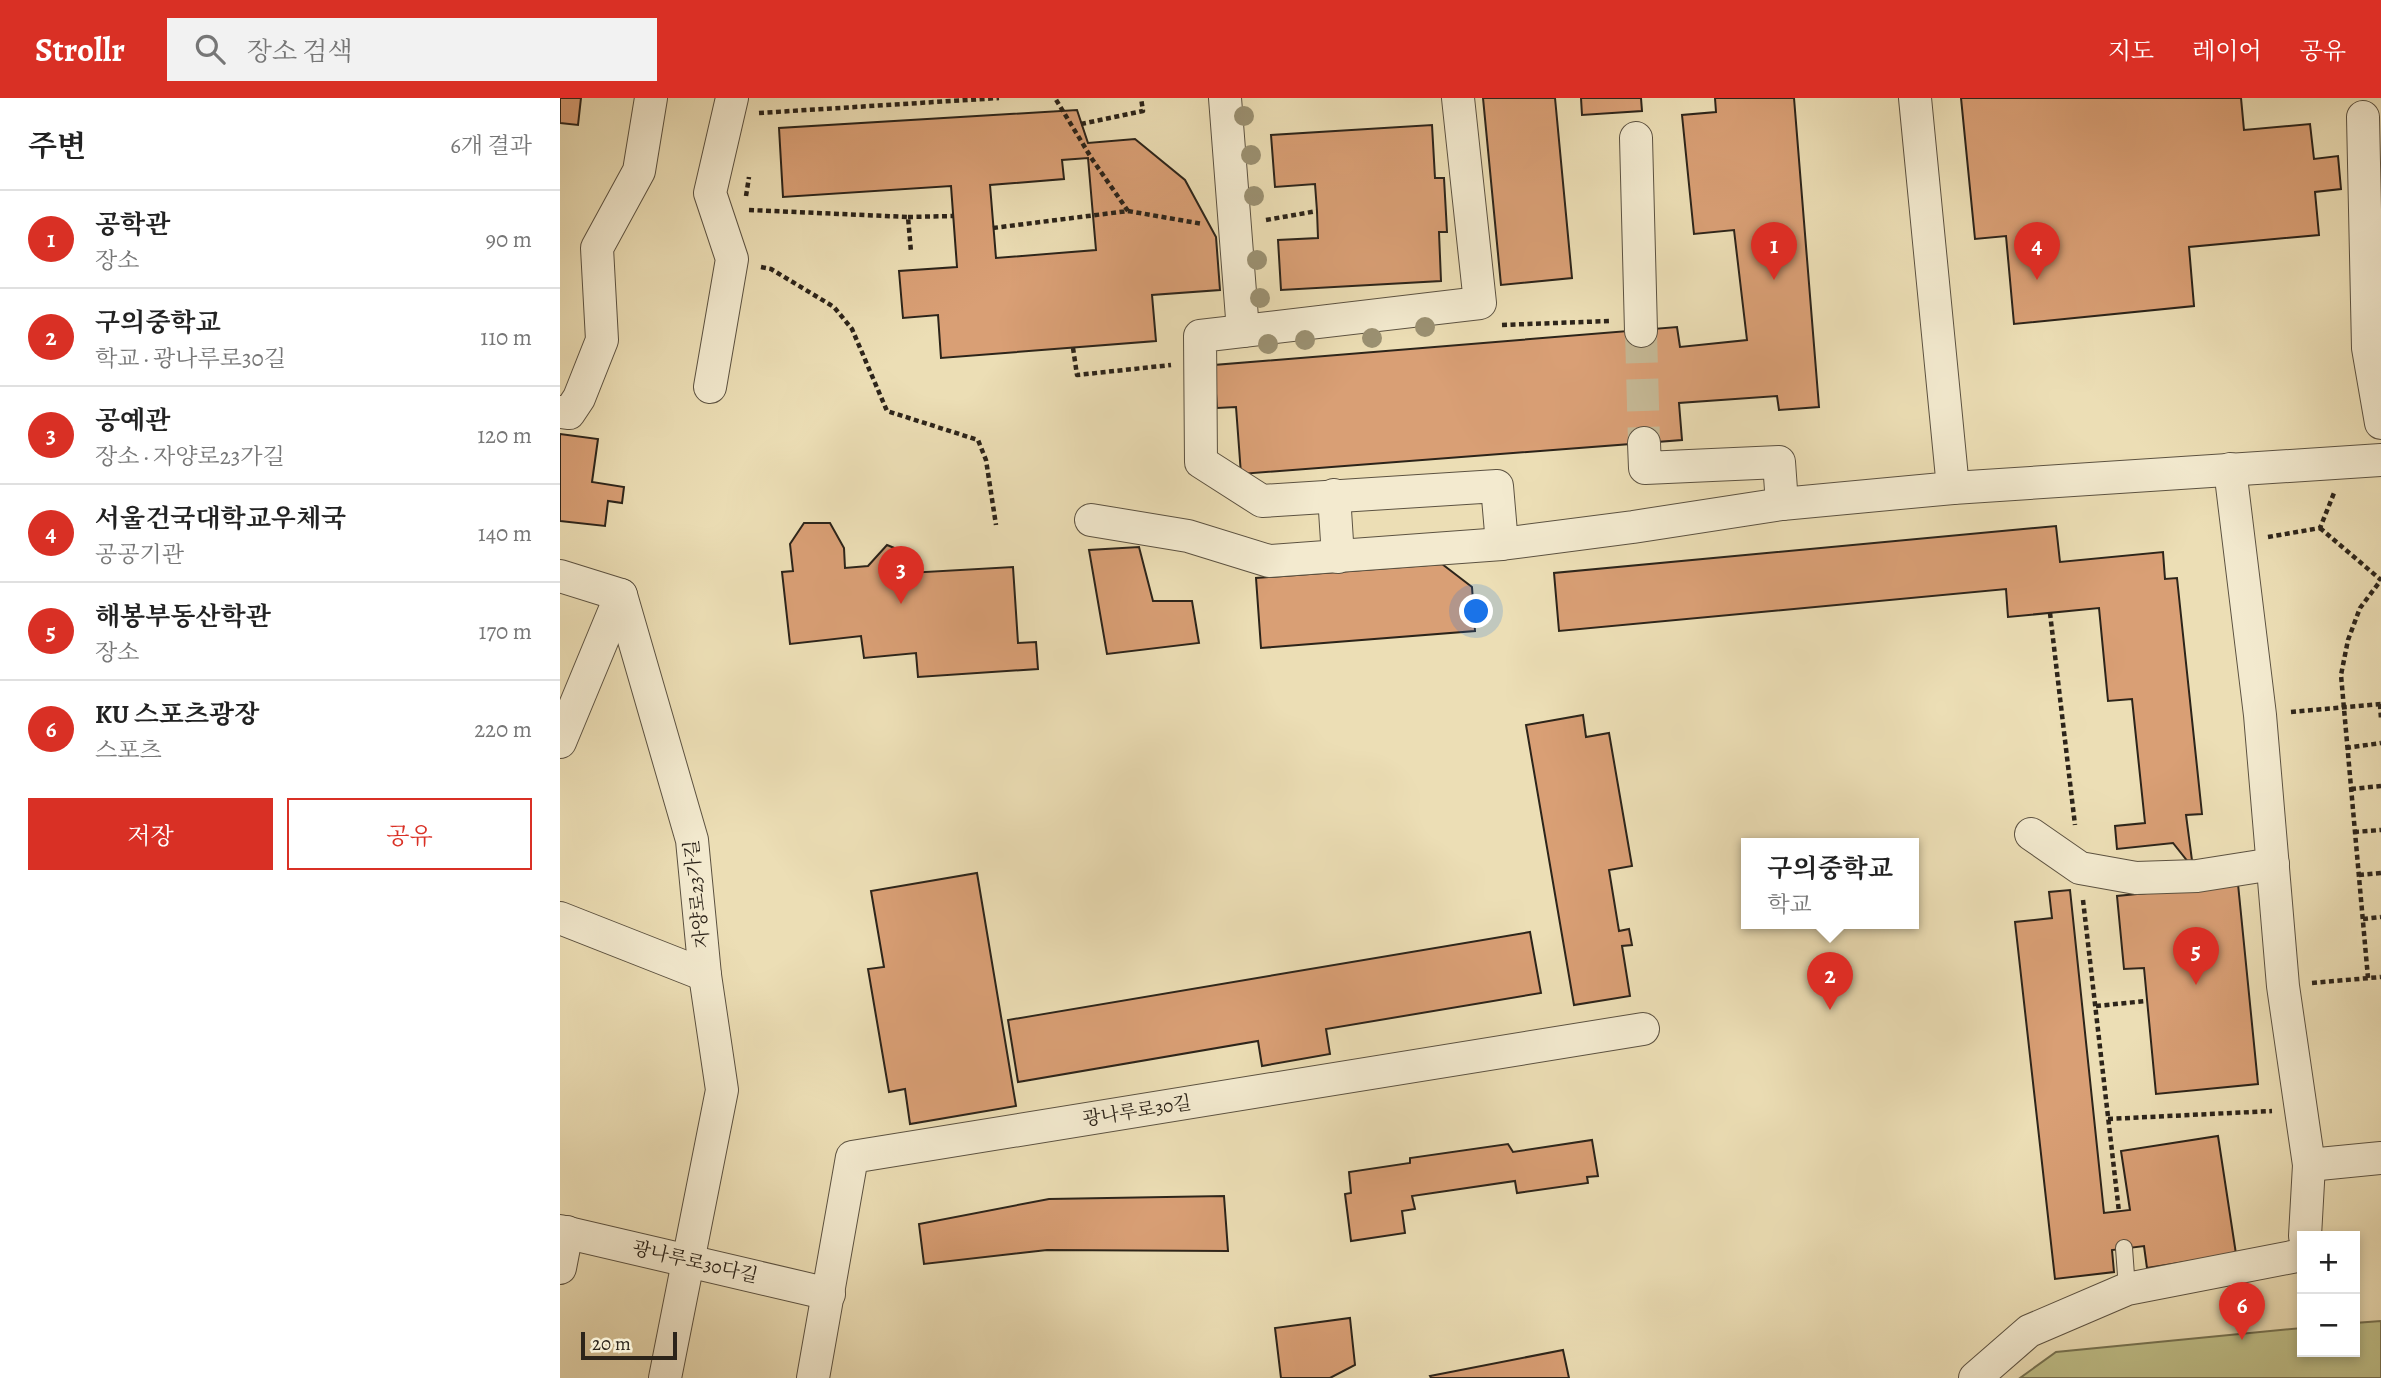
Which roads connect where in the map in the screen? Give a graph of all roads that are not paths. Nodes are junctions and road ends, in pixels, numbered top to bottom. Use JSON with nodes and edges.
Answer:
{"nodes":[{"id":1,"x":651,"y":98,"type":"edge"},
{"id":2,"x":1225,"y":98,"type":"edge"},
{"id":3,"x":1458,"y":98,"type":"edge"},
{"id":4,"x":1915,"y":98,"type":"edge"},
{"id":5,"x":746,"y":105,"type":"edge"},
{"id":6,"x":2363,"y":117,"type":"dead end"},
{"id":7,"x":1636,"y":138,"type":"dead end"},
{"id":8,"x":1641,"y":325,"type":"tunnel mouth"},
{"id":9,"x":1242,"y":331,"type":"junction"},
{"id":10,"x":710,"y":387,"type":"dead end"},
{"id":11,"x":560,"y":412,"type":"edge"},
{"id":12,"x":2381,"y":423,"type":"edge"},
{"id":13,"x":1644,"y":443,"type":"tunnel mouth"},
{"id":14,"x":2381,"y":460,"type":"edge"},
{"id":15,"x":2230,"y":469,"type":"junction"},
{"id":16,"x":1953,"y":488,"type":"junction"},
{"id":17,"x":1334,"y":495,"type":"junction"},
{"id":18,"x":1782,"y":504,"type":"junction"},
{"id":19,"x":1091,"y":520,"type":"dead end"},
{"id":20,"x":1502,"y":544,"type":"junction"},
{"id":21,"x":1338,"y":557,"type":"junction"},
{"id":22,"x":560,"y":576,"type":"edge"},
{"id":23,"x":621,"y":595,"type":"junction"},
{"id":24,"x":560,"y":743,"type":"edge"},
{"id":25,"x":2031,"y":834,"type":"dead end"},
{"id":26,"x":2273,"y":864,"type":"junction"},
{"id":27,"x":560,"y":918,"type":"edge"},
{"id":28,"x":705,"y":975,"type":"junction"},
{"id":29,"x":1643,"y":1029,"type":"dead end"},
{"id":30,"x":2381,"y":1158,"type":"edge"},
{"id":31,"x":2309,"y":1165,"type":"junction"},
{"id":32,"x":2305,"y":1231,"type":"edge"},
{"id":33,"x":564,"y":1232,"type":"edge"},
{"id":34,"x":2124,"y":1248,"type":"dead end"},
{"id":35,"x":2297,"y":1256,"type":"edge"},
{"id":36,"x":688,"y":1261,"type":"junction"},
{"id":37,"x":560,"y":1269,"type":"edge"},
{"id":38,"x":2127,"y":1289,"type":"junction"},
{"id":39,"x":829,"y":1294,"type":"junction"},
{"id":40,"x":665,"y":1378,"type":"edge"},
{"id":41,"x":813,"y":1378,"type":"edge"},
{"id":42,"x":1975,"y":1378,"type":"edge"}],
"edges":[{"from":1,"to":11,"type":"street"},
{"from":2,"to":9,"type":"street"},
{"from":3,"to":9,"type":"street"},
{"from":4,"to":16,"type":"street"},
{"from":5,"to":10,"type":"street"},
{"from":6,"to":12,"type":"street"},
{"from":7,"to":8,"type":"street"},
{"from":9,"to":17,"type":"street"},
{"from":13,"to":18,"type":"street"},
{"from":14,"to":15,"type":"street"},
{"from":15,"to":16,"type":"street"},
{"from":15,"to":26,"type":"street"},
{"from":16,"to":18,"type":"street"},
{"from":17,"to":20,"type":"street"},
{"from":17,"to":21,"type":"street"},
{"from":18,"to":20,"type":"street"},
{"from":19,"to":21,"type":"street"},
{"from":20,"to":21,"type":"street"},
{"from":22,"to":23,"type":"street"},
{"from":23,"to":24,"type":"street"},
{"from":23,"to":28,"type":"street","name":"자양로23가길"},
{"from":25,"to":26,"type":"street"},
{"from":26,"to":31,"type":"street"},
{"from":27,"to":28,"type":"street"},
{"from":28,"to":36,"type":"street","name":"자양로23가길"},
{"from":29,"to":39,"type":"street","name":"광나루로30길"},
{"from":30,"to":31,"type":"street"},
{"from":31,"to":32,"type":"street"},
{"from":33,"to":36,"type":"street","name":"광나루로30다길"},
{"from":33,"to":37,"type":"street"},
{"from":34,"to":38,"type":"lane"},
{"from":35,"to":38,"type":"street"},
{"from":36,"to":39,"type":"street","name":"광나루로30다길"},
{"from":36,"to":40,"type":"street","name":"자양로23가길"},
{"from":38,"to":42,"type":"street"},
{"from":39,"to":41,"type":"street","name":"광나루로30길"}]}
